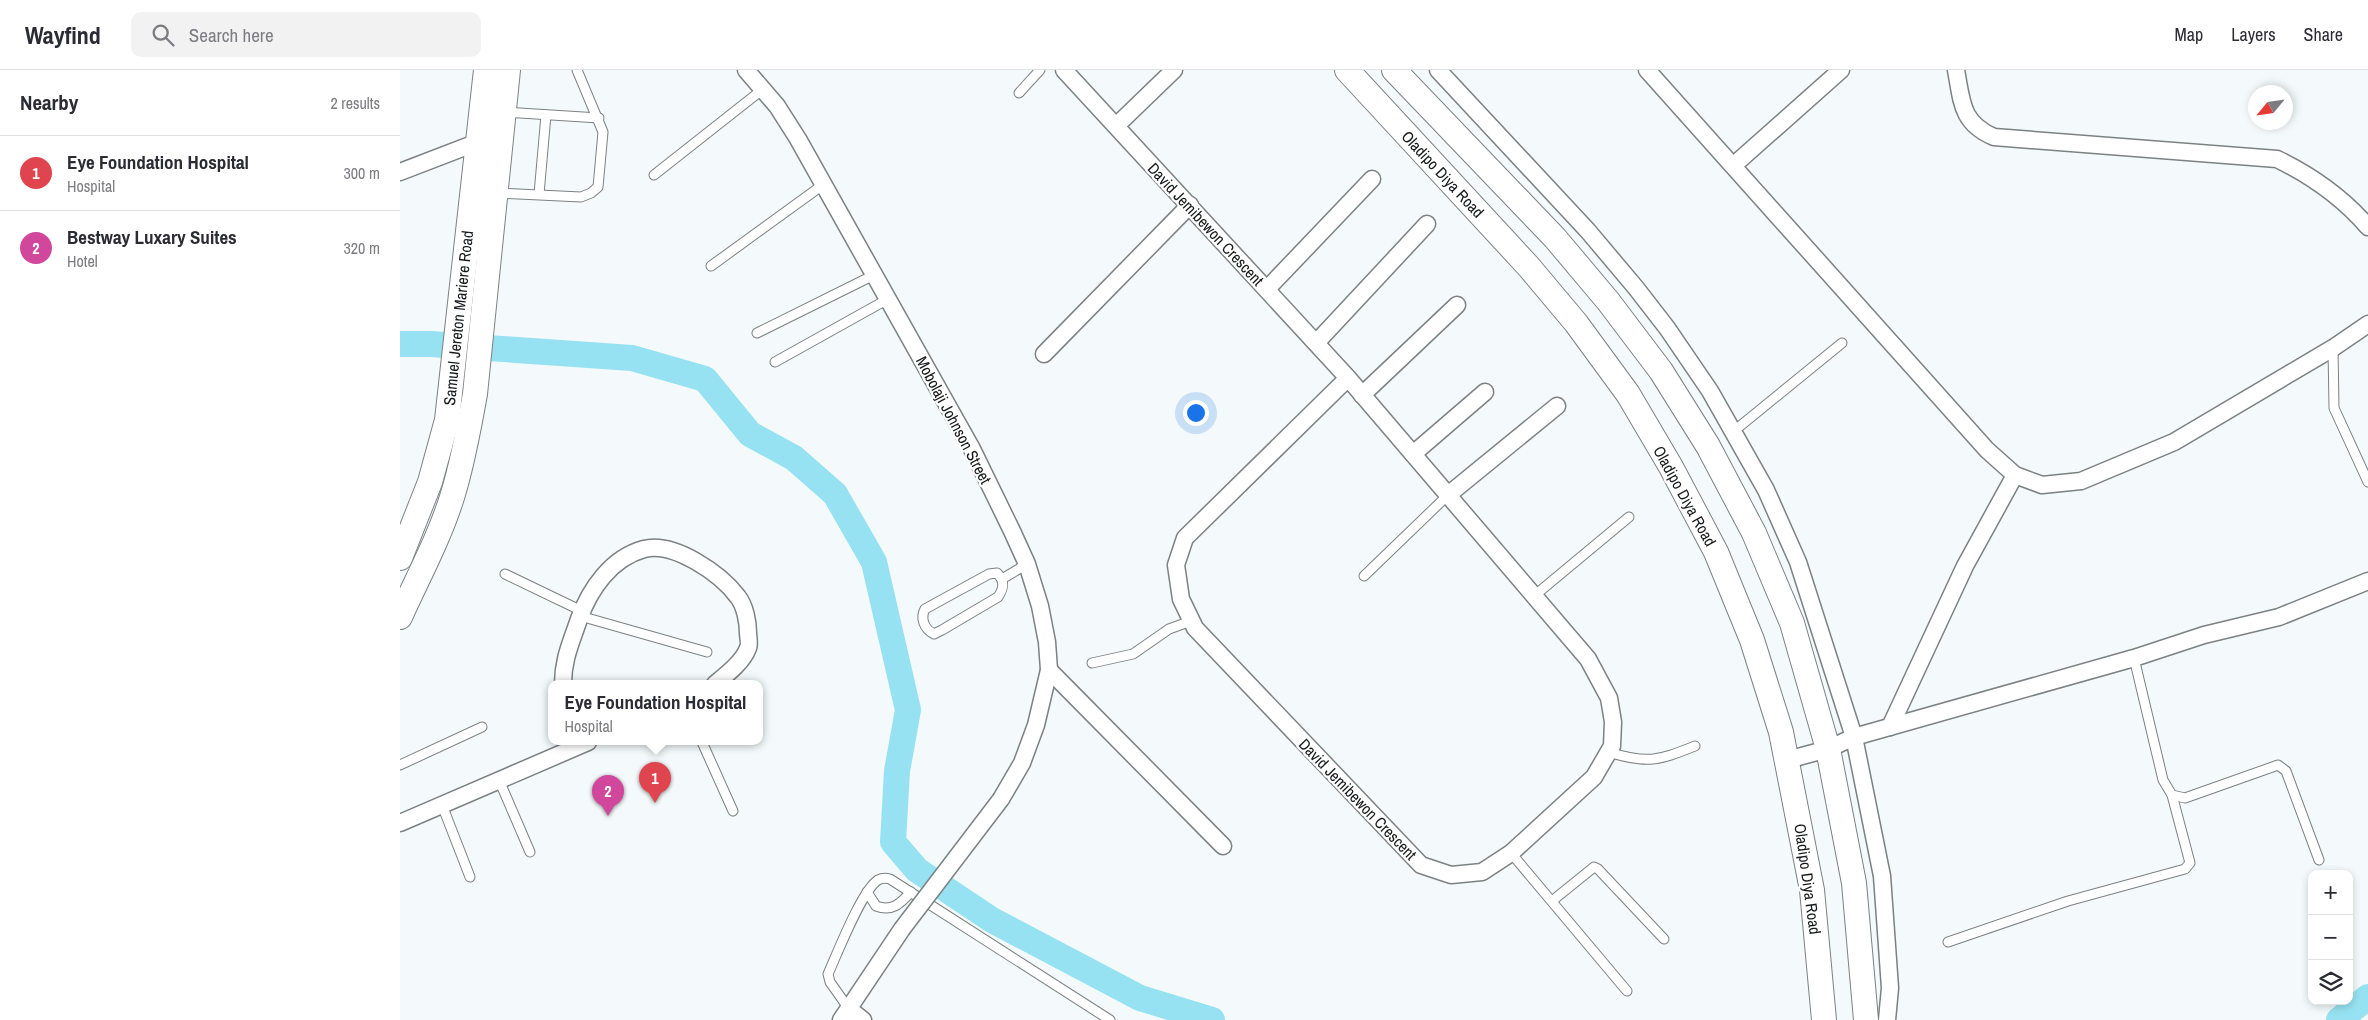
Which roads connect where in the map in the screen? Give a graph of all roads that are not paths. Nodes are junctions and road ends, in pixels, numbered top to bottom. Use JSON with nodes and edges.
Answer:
{"nodes":[{"id":1,"x":486,"y":70,"type":"edge"},
{"id":2,"x":508,"y":70,"type":"edge"},
{"id":3,"x":577,"y":70,"type":"edge"},
{"id":4,"x":746,"y":70,"type":"edge"},
{"id":5,"x":1040,"y":70,"type":"edge"},
{"id":6,"x":1064,"y":70,"type":"edge"},
{"id":7,"x":1174,"y":70,"type":"edge"},
{"id":8,"x":1347,"y":70,"type":"edge"},
{"id":9,"x":1438,"y":70,"type":"edge"},
{"id":10,"x":1647,"y":70,"type":"edge"},
{"id":11,"x":1841,"y":70,"type":"edge"},
{"id":12,"x":1956,"y":70,"type":"edge"},
{"id":13,"x":1403,"y":73,"type":"edge"},
{"id":14,"x":762,"y":89,"type":"junction"},
{"id":15,"x":1019,"y":93,"type":"dead end"},
{"id":16,"x":504,"y":112,"type":"junction"},
{"id":17,"x":546,"y":115,"type":"junction"},
{"id":18,"x":599,"y":118,"type":"junction"},
{"id":19,"x":1116,"y":126,"type":"junction"},
{"id":20,"x":501,"y":139,"type":"junction"},
{"id":21,"x":478,"y":142,"type":"junction"},
{"id":22,"x":1734,"y":165,"type":"junction"},
{"id":23,"x":400,"y":172,"type":"edge"},
{"id":24,"x":654,"y":175,"type":"dead end"},
{"id":25,"x":1372,"y":179,"type":"dead end"},
{"id":26,"x":824,"y":184,"type":"junction"},
{"id":27,"x":496,"y":193,"type":"junction"},
{"id":28,"x":539,"y":194,"type":"junction"},
{"id":29,"x":1190,"y":205,"type":"junction"},
{"id":30,"x":1427,"y":224,"type":"dead end"},
{"id":31,"x":2368,"y":228,"type":"edge"},
{"id":32,"x":711,"y":266,"type":"dead end"},
{"id":33,"x":874,"y":274,"type":"junction"},
{"id":34,"x":1267,"y":289,"type":"junction"},
{"id":35,"x":888,"y":299,"type":"junction"},
{"id":36,"x":1457,"y":305,"type":"dead end"},
{"id":37,"x":2368,"y":324,"type":"edge"},
{"id":38,"x":758,"y":333,"type":"dead end"},
{"id":39,"x":1316,"y":343,"type":"junction"},
{"id":40,"x":1842,"y":343,"type":"dead end"},
{"id":41,"x":2333,"y":348,"type":"junction"},
{"id":42,"x":1044,"y":354,"type":"dead end"},
{"id":43,"x":775,"y":362,"type":"dead end"},
{"id":44,"x":1348,"y":378,"type":"junction"},
{"id":45,"x":1484,"y":392,"type":"dead end"},
{"id":46,"x":1362,"y":394,"type":"junction"},
{"id":47,"x":1557,"y":406,"type":"dead end"},
{"id":48,"x":1734,"y":431,"type":"junction"},
{"id":49,"x":1413,"y":454,"type":"junction"},
{"id":50,"x":2015,"y":475,"type":"junction"},
{"id":51,"x":2368,"y":482,"type":"edge"},
{"id":52,"x":1448,"y":495,"type":"junction"},
{"id":53,"x":1629,"y":517,"type":"dead end"},
{"id":54,"x":400,"y":558,"type":"edge"},
{"id":55,"x":1027,"y":564,"type":"junction"},
{"id":56,"x":505,"y":574,"type":"dead end"},
{"id":57,"x":1364,"y":576,"type":"dead end"},
{"id":58,"x":1002,"y":579,"type":"junction"},
{"id":59,"x":2368,"y":581,"type":"edge"},
{"id":60,"x":1534,"y":596,"type":"junction"},
{"id":61,"x":581,"y":614,"type":"junction"},
{"id":62,"x":400,"y":617,"type":"edge"},
{"id":63,"x":1191,"y":620,"type":"junction"},
{"id":64,"x":707,"y":652,"type":"dead end"},
{"id":65,"x":2134,"y":658,"type":"junction"},
{"id":66,"x":1092,"y":663,"type":"dead end"},
{"id":67,"x":1049,"y":670,"type":"junction"},
{"id":68,"x":563,"y":680,"type":"edge"},
{"id":69,"x":720,"y":680,"type":"edge"},
{"id":70,"x":482,"y":727,"type":"dead end"},
{"id":71,"x":1890,"y":728,"type":"junction"},
{"id":72,"x":1854,"y":737,"type":"junction"},
{"id":73,"x":580,"y":745,"type":"edge"},
{"id":74,"x":703,"y":745,"type":"edge"},
{"id":75,"x":1695,"y":746,"type":"dead end"},
{"id":76,"x":1828,"y":749,"type":"junction"},
{"id":77,"x":1608,"y":752,"type":"junction"},
{"id":78,"x":1787,"y":760,"type":"junction"},
{"id":79,"x":400,"y":765,"type":"edge"},
{"id":80,"x":499,"y":780,"type":"junction"},
{"id":81,"x":2172,"y":795,"type":"junction"},
{"id":82,"x":442,"y":805,"type":"junction"},
{"id":83,"x":733,"y":810,"type":"dead end"},
{"id":84,"x":400,"y":823,"type":"edge"},
{"id":85,"x":1223,"y":846,"type":"dead end"},
{"id":86,"x":530,"y":852,"type":"dead end"},
{"id":87,"x":1511,"y":853,"type":"junction"},
{"id":88,"x":2319,"y":860,"type":"dead end"},
{"id":89,"x":470,"y":877,"type":"dead end"},
{"id":90,"x":868,"y":892,"type":"junction"},
{"id":91,"x":911,"y":892,"type":"junction"},
{"id":92,"x":1552,"y":901,"type":"junction"},
{"id":93,"x":1664,"y":939,"type":"dead end"},
{"id":94,"x":1948,"y":942,"type":"dead end"},
{"id":95,"x":1627,"y":990,"type":"dead end"},
{"id":96,"x":845,"y":1014,"type":"edge"},
{"id":97,"x":1877,"y":1014,"type":"edge"},
{"id":98,"x":1824,"y":1015,"type":"edge"},
{"id":99,"x":863,"y":1020,"type":"edge"},
{"id":100,"x":1110,"y":1020,"type":"edge"}],
"edges":[{"from":1,"to":21,"type":"main road","name":"Samuel Jereton Mariere Road"},
{"from":2,"to":16,"type":"main road","name":"Samuel Jereton Mariere Road"},
{"from":3,"to":18,"type":"lane"},
{"from":4,"to":14,"type":"street","name":"Mobolaji Johnson Street"},
{"from":5,"to":15,"type":"lane"},
{"from":6,"to":19,"type":"street","name":"David Jemibewon Crescent"},
{"from":7,"to":19,"type":"street"},
{"from":8,"to":78,"type":"main road","name":"Oladipo Diya Road"},
{"from":9,"to":48,"type":"street"},
{"from":10,"to":22,"type":"street"},
{"from":11,"to":22,"type":"street"},
{"from":12,"to":31,"type":"street"},
{"from":13,"to":76,"type":"main road"},
{"from":14,"to":24,"type":"lane"},
{"from":14,"to":26,"type":"street","name":"Mobolaji Johnson Street"},
{"from":16,"to":17,"type":"lane"},
{"from":16,"to":20,"type":"main road","name":"Samuel Jereton Mariere Road"},
{"from":17,"to":18,"type":"lane"},
{"from":17,"to":28,"type":"lane"},
{"from":18,"to":28,"type":"lane"},
{"from":19,"to":29,"type":"street","name":"David Jemibewon Crescent"},
{"from":20,"to":21,"type":"street"},
{"from":20,"to":27,"type":"main road","name":"Samuel Jereton Mariere Road"},
{"from":21,"to":23,"type":"street"},
{"from":21,"to":54,"type":"main road","name":"Samuel Jereton Mariere Road"},
{"from":22,"to":50,"type":"street"},
{"from":25,"to":34,"type":"street"},
{"from":26,"to":32,"type":"lane"},
{"from":26,"to":33,"type":"street","name":"Mobolaji Johnson Street"},
{"from":27,"to":28,"type":"lane"},
{"from":27,"to":62,"type":"main road","name":"Samuel Jereton Mariere Road"},
{"from":29,"to":34,"type":"street","name":"David Jemibewon Crescent"},
{"from":29,"to":42,"type":"street"},
{"from":30,"to":39,"type":"street"},
{"from":33,"to":35,"type":"street","name":"Mobolaji Johnson Street"},
{"from":33,"to":38,"type":"lane"},
{"from":34,"to":39,"type":"street","name":"David Jemibewon Crescent"},
{"from":35,"to":43,"type":"lane"},
{"from":35,"to":55,"type":"street","name":"Mobolaji Johnson Street"},
{"from":36,"to":46,"type":"street"},
{"from":37,"to":41,"type":"street"},
{"from":39,"to":44,"type":"street","name":"David Jemibewon Crescent"},
{"from":40,"to":48,"type":"lane"},
{"from":41,"to":50,"type":"street"},
{"from":41,"to":51,"type":"lane"},
{"from":44,"to":46,"type":"street","name":"David Jemibewon Crescent"},
{"from":44,"to":63,"type":"street","name":"David Jemibewon Crescent"},
{"from":45,"to":49,"type":"street"},
{"from":46,"to":49,"type":"street","name":"David Jemibewon Crescent"},
{"from":47,"to":52,"type":"street"},
{"from":48,"to":72,"type":"street"},
{"from":49,"to":52,"type":"street","name":"David Jemibewon Crescent"},
{"from":50,"to":71,"type":"street"},
{"from":52,"to":57,"type":"lane"},
{"from":52,"to":60,"type":"street","name":"David Jemibewon Crescent"},
{"from":53,"to":60,"type":"lane"},
{"from":55,"to":58,"type":"lane"},
{"from":55,"to":67,"type":"street","name":"Mobolaji Johnson Street"},
{"from":56,"to":61,"type":"lane"},
{"from":58,"to":58,"type":"lane"},
{"from":59,"to":65,"type":"street"},
{"from":60,"to":77,"type":"street","name":"David Jemibewon Crescent"},
{"from":61,"to":64,"type":"lane"},
{"from":61,"to":68,"type":"street"},
{"from":61,"to":69,"type":"street"},
{"from":63,"to":66,"type":"lane"},
{"from":63,"to":87,"type":"street","name":"David Jemibewon Crescent"},
{"from":65,"to":71,"type":"street"},
{"from":65,"to":81,"type":"lane"},
{"from":67,"to":85,"type":"street"},
{"from":67,"to":96,"type":"street","name":"Mobolaji Johnson Street","bridge":true},
{"from":70,"to":79,"type":"lane"},
{"from":71,"to":72,"type":"street"},
{"from":72,"to":76,"type":"street"},
{"from":72,"to":97,"type":"street"},
{"from":73,"to":80,"type":"street"},
{"from":74,"to":83,"type":"lane"},
{"from":75,"to":77,"type":"lane"},
{"from":76,"to":78,"type":"street"},
{"from":76,"to":97,"type":"main road"},
{"from":77,"to":87,"type":"street","name":"David Jemibewon Crescent"},
{"from":78,"to":98,"type":"main road","name":"Oladipo Diya Road"},
{"from":80,"to":82,"type":"street"},
{"from":80,"to":86,"type":"lane"},
{"from":81,"to":88,"type":"lane"},
{"from":81,"to":94,"type":"lane"},
{"from":82,"to":84,"type":"street"},
{"from":82,"to":89,"type":"lane"},
{"from":87,"to":92,"type":"lane"},
{"from":90,"to":91,"type":"lane"},
{"from":90,"to":91,"type":"lane"},
{"from":90,"to":96,"type":"lane"},
{"from":91,"to":100,"type":"lane"},
{"from":92,"to":93,"type":"lane"},
{"from":92,"to":95,"type":"lane"},
{"from":96,"to":99,"type":"street"}]}
